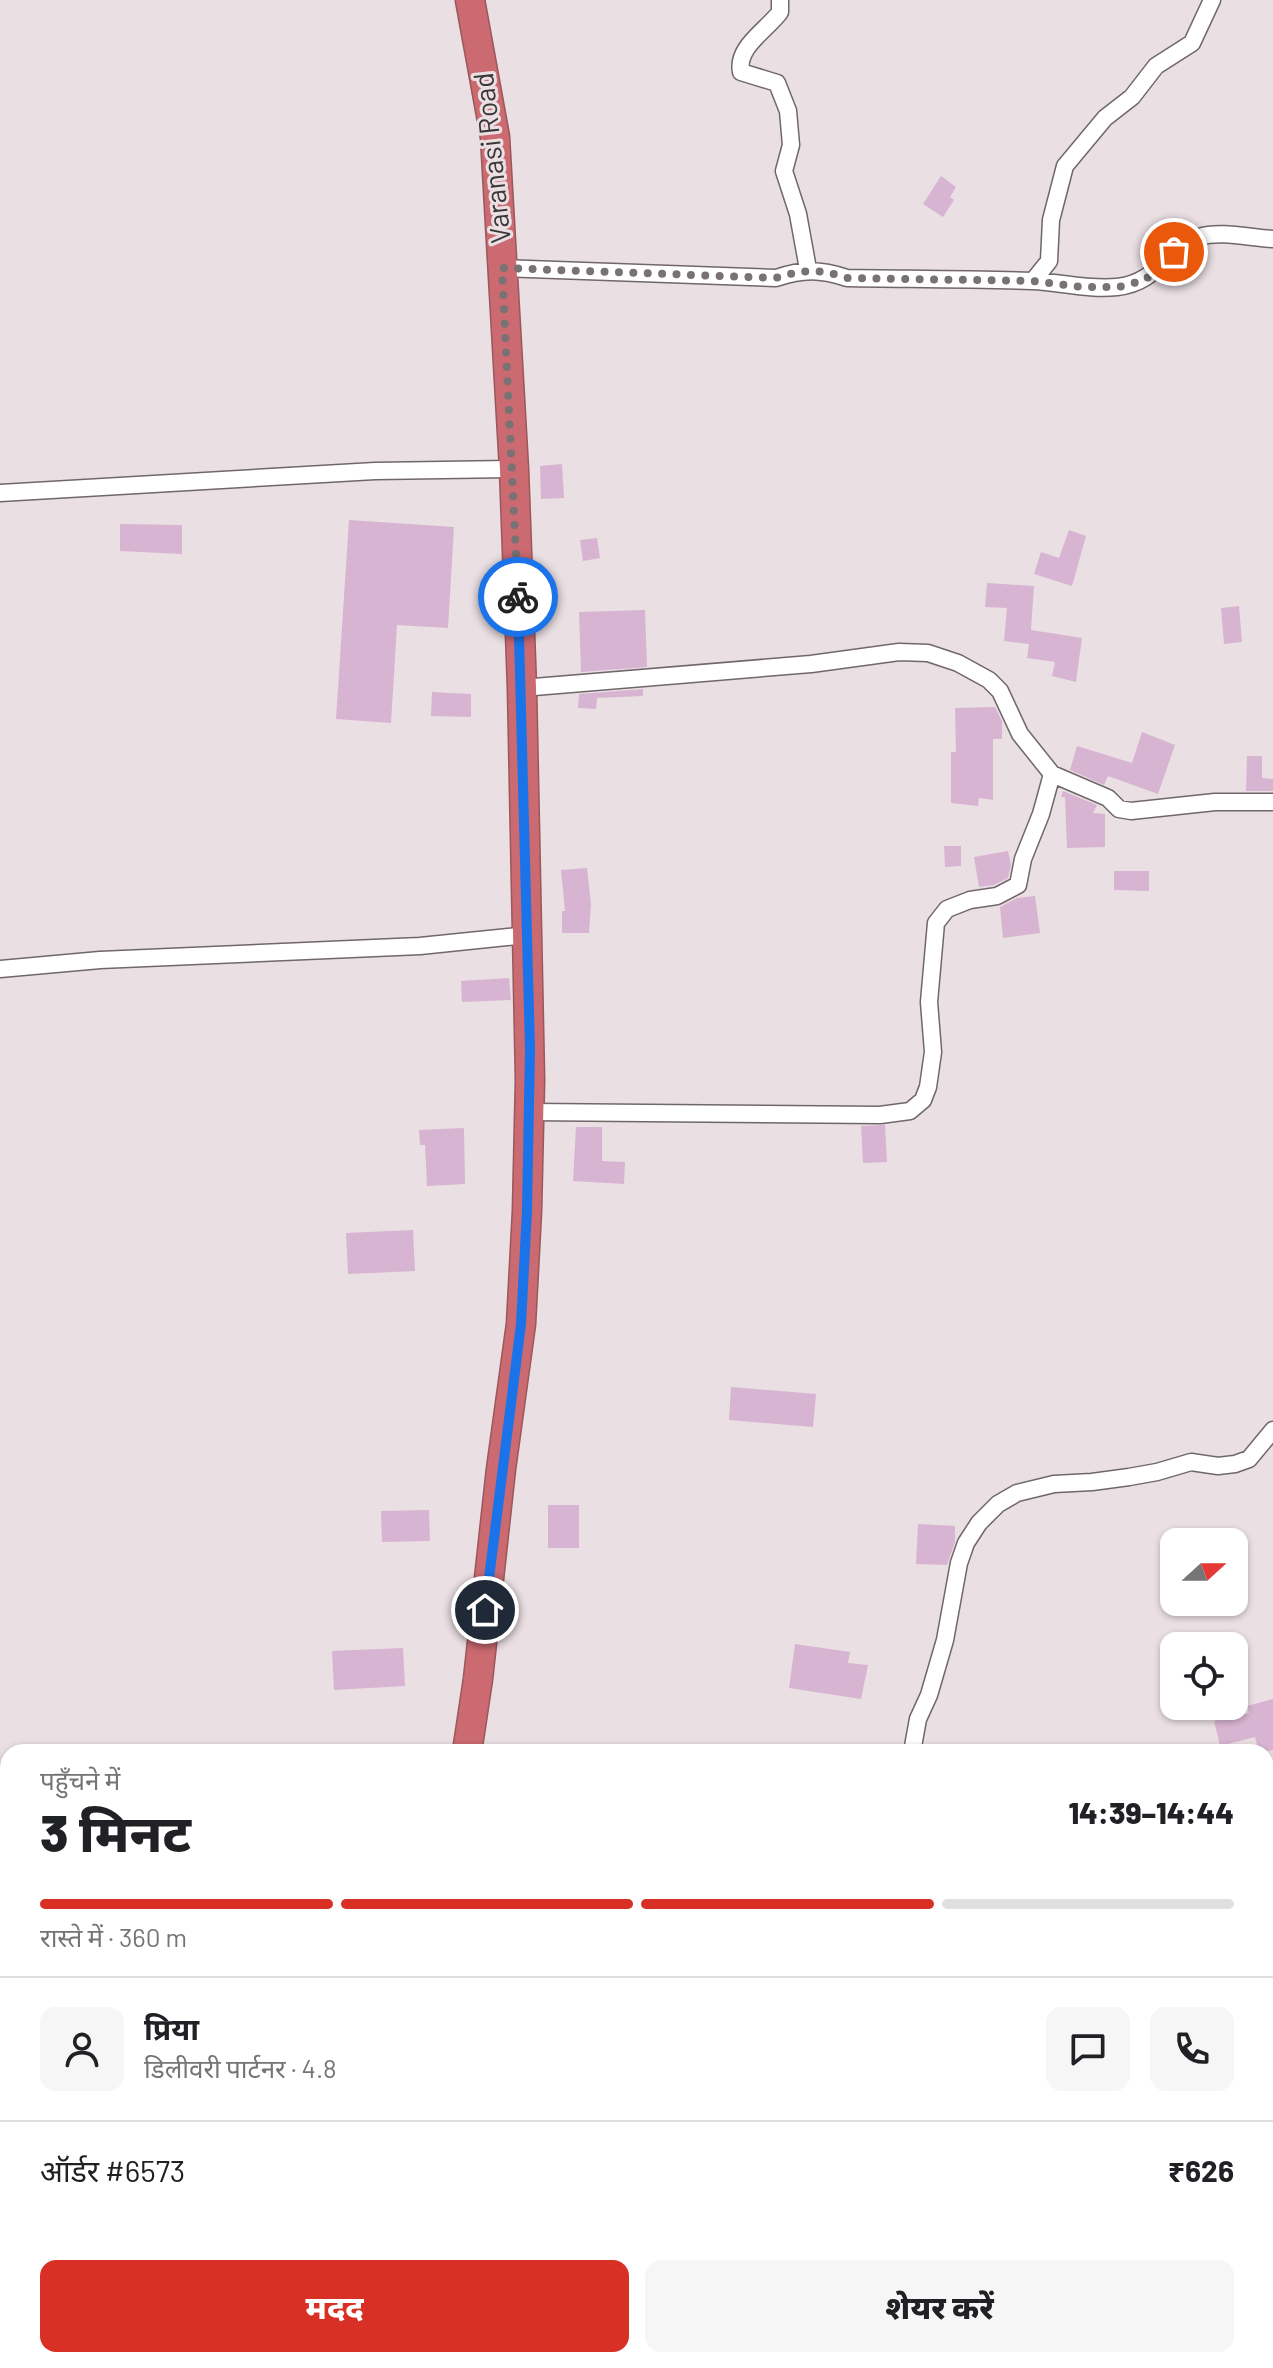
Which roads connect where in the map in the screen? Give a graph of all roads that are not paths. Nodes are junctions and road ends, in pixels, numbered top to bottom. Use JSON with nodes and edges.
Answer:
{"nodes":[{"id":1,"x":470,"y":0,"type":"edge"},
{"id":2,"x":780,"y":0,"type":"edge"},
{"id":3,"x":1212,"y":0,"type":"edge"},
{"id":4,"x":1273,"y":239,"type":"edge"},
{"id":5,"x":502,"y":268,"type":"junction"},
{"id":6,"x":808,"y":269,"type":"junction"},
{"id":7,"x":1033,"y":281,"type":"junction"},
{"id":8,"x":514,"y":469,"type":"junction"},
{"id":9,"x":0,"y":493,"type":"edge"},
{"id":10,"x":522,"y":688,"type":"junction"},
{"id":11,"x":1052,"y":774,"type":"junction"},
{"id":12,"x":1273,"y":802,"type":"edge"},
{"id":13,"x":527,"y":935,"type":"junction"},
{"id":14,"x":0,"y":969,"type":"edge"},
{"id":15,"x":529,"y":1112,"type":"junction"},
{"id":16,"x":1273,"y":1430,"type":"edge"},
{"id":17,"x":468,"y":1744,"type":"edge"},
{"id":18,"x":913,"y":1744,"type":"edge"}],
"edges":[{"from":1,"to":5,"type":"highway","name":"Varanasi Road"},
{"from":2,"to":6,"type":"street"},
{"from":3,"to":7,"type":"street"},
{"from":4,"to":7,"type":"street"},
{"from":5,"to":6,"type":"street"},
{"from":5,"to":8,"type":"highway","name":"Varanasi Road"},
{"from":6,"to":7,"type":"street"},
{"from":8,"to":9,"type":"street"},
{"from":8,"to":10,"type":"highway","name":"Varanasi Road"},
{"from":10,"to":11,"type":"street"},
{"from":10,"to":13,"type":"highway","name":"Varanasi Road"},
{"from":11,"to":12,"type":"street"},
{"from":11,"to":15,"type":"street"},
{"from":13,"to":14,"type":"street"},
{"from":13,"to":15,"type":"highway","name":"Varanasi Road"},
{"from":15,"to":17,"type":"highway","name":"Varanasi Road"},
{"from":16,"to":18,"type":"street"}]}
